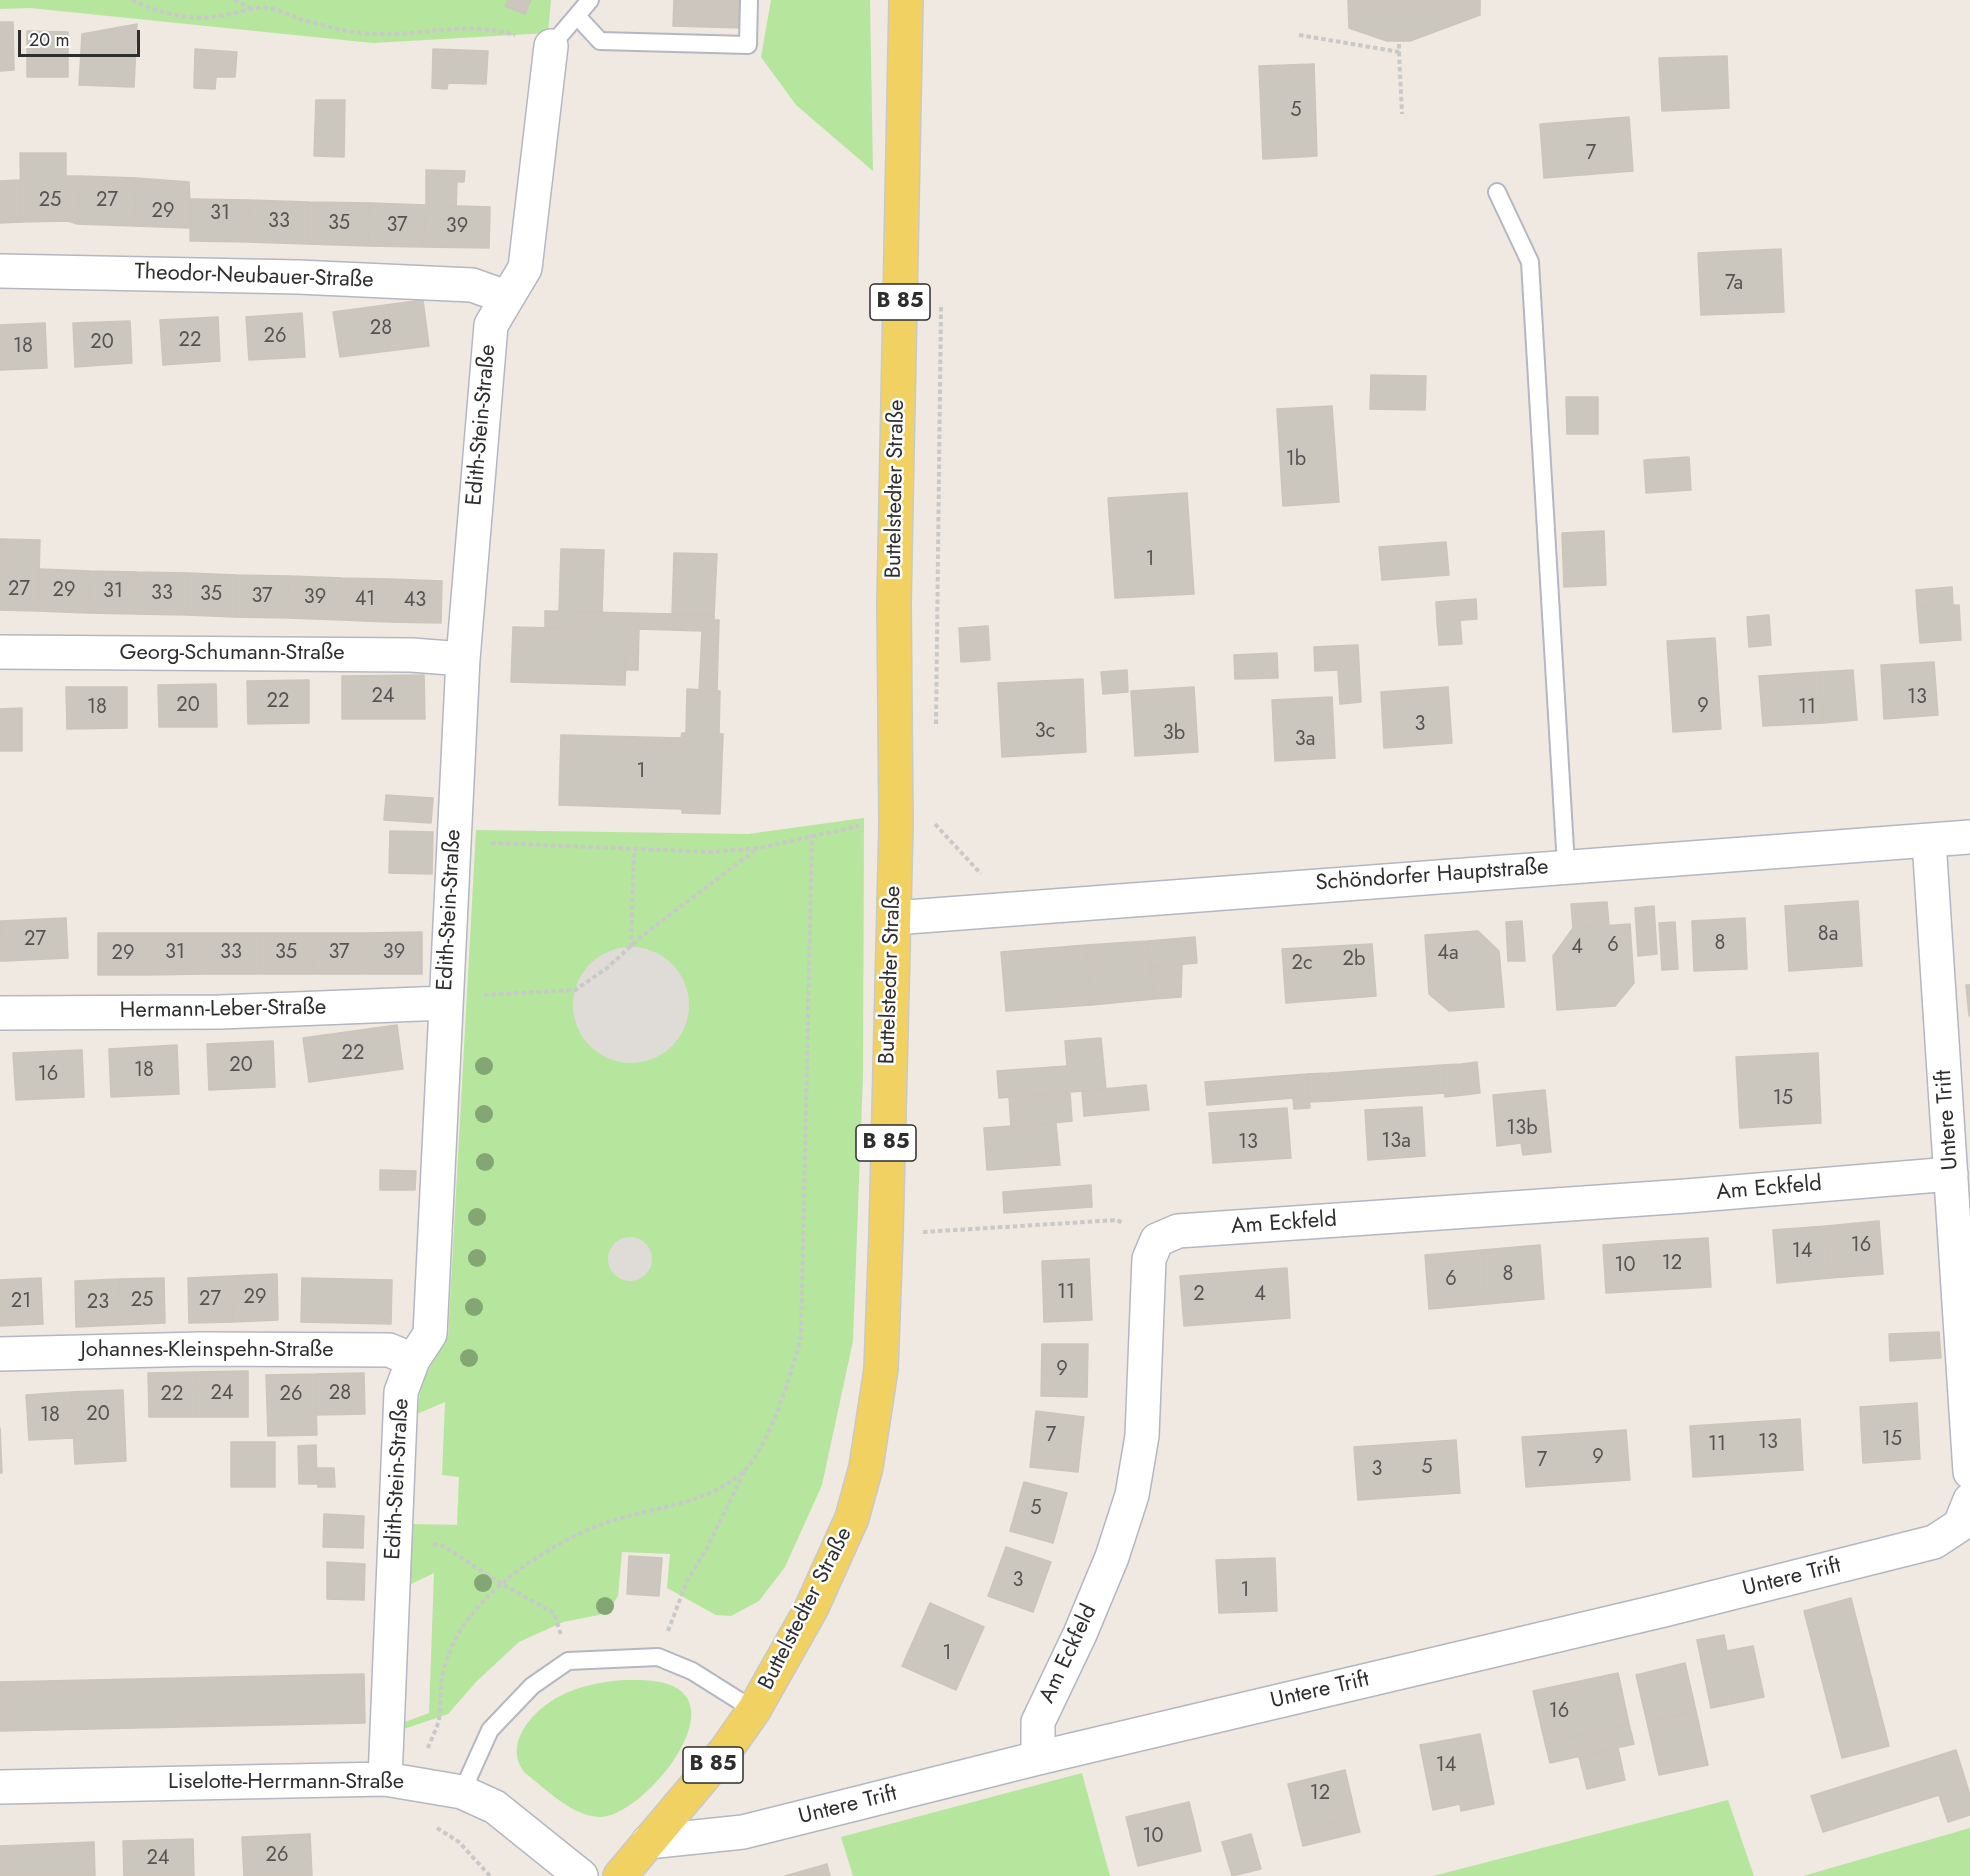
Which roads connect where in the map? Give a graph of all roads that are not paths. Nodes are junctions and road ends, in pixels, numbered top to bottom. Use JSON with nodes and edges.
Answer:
{"nodes":[{"id":1,"x":590,"y":0,"type":"edge"},
{"id":2,"x":749,"y":0,"type":"edge"},
{"id":3,"x":906,"y":0,"type":"edge"},
{"id":4,"x":577,"y":16,"type":"junction"},
{"id":5,"x":551,"y":46,"type":"joint"},
{"id":6,"x":1497,"y":192,"type":"dead end"},
{"id":7,"x":0,"y":272,"type":"edge"},
{"id":8,"x":506,"y":297,"type":"junction"},
{"id":9,"x":0,"y":652,"type":"edge"},
{"id":10,"x":463,"y":659,"type":"junction"},
{"id":11,"x":1970,"y":837,"type":"edge"},
{"id":12,"x":1929,"y":841,"type":"junction"},
{"id":13,"x":1566,"y":866,"type":"junction"},
{"id":14,"x":894,"y":918,"type":"junction"},
{"id":15,"x":445,"y":1003,"type":"junction"},
{"id":16,"x":0,"y":1013,"type":"edge"},
{"id":17,"x":1951,"y":1174,"type":"junction"},
{"id":18,"x":0,"y":1354,"type":"edge"},
{"id":19,"x":413,"y":1360,"type":"junction"},
{"id":20,"x":1970,"y":1472,"type":"edge"},
{"id":21,"x":1970,"y":1500,"type":"edge"},
{"id":22,"x":754,"y":1710,"type":"junction"},
{"id":23,"x":1038,"y":1758,"type":"junction"},
{"id":24,"x":385,"y":1779,"type":"junction"},
{"id":25,"x":0,"y":1787,"type":"edge"},
{"id":26,"x":462,"y":1792,"type":"junction"},
{"id":27,"x":648,"y":1842,"type":"junction"},
{"id":28,"x":581,"y":1876,"type":"edge"},
{"id":29,"x":620,"y":1876,"type":"edge"}],
"edges":[{"from":1,"to":4,"type":"lane"},
{"from":2,"to":4,"type":"lane"},
{"from":3,"to":14,"type":"main road","name":"Buttelstedter Straße","number":"B 85"},
{"from":4,"to":5,"type":"lane"},
{"from":5,"to":8,"type":"street","name":"Edith-Stein-Straße"},
{"from":6,"to":13,"type":"lane"},
{"from":7,"to":8,"type":"street","name":"Theodor-Neubauer-Straße"},
{"from":8,"to":10,"type":"street","name":"Edith-Stein-Straße"},
{"from":9,"to":10,"type":"street","name":"Georg-Schumann-Straße"},
{"from":10,"to":15,"type":"street","name":"Edith-Stein-Straße"},
{"from":11,"to":12,"type":"street","name":"Schöndorfer Hauptstraße"},
{"from":12,"to":13,"type":"street","name":"Schöndorfer Hauptstraße"},
{"from":12,"to":17,"type":"street","name":"Untere Trift"},
{"from":13,"to":14,"type":"street","name":"Schöndorfer Hauptstraße"},
{"from":14,"to":22,"type":"main road","name":"Buttelstedter Straße","number":"B 85"},
{"from":15,"to":16,"type":"street","name":"Hermann-Leber-Straße"},
{"from":15,"to":19,"type":"street","name":"Edith-Stein-Straße"},
{"from":17,"to":20,"type":"street","name":"Untere Trift"},
{"from":17,"to":23,"type":"street","name":"Am Eckfeld"},
{"from":18,"to":19,"type":"street","name":"Johannes-Kleinspehn-Straße"},
{"from":19,"to":24,"type":"street","name":"Edith-Stein-Straße"},
{"from":21,"to":23,"type":"street","name":"Untere Trift"},
{"from":22,"to":26,"type":"lane"},
{"from":22,"to":27,"type":"main road","name":"Buttelstedter Straße","number":"B 85"},
{"from":23,"to":27,"type":"street","name":"Untere Trift"},
{"from":24,"to":25,"type":"street","name":"Liselotte-Herrmann-Straße"},
{"from":24,"to":26,"type":"street","name":"Liselotte-Herrmann-Straße"},
{"from":26,"to":28,"type":"street","name":"Liselotte-Herrmann-Straße"},
{"from":27,"to":29,"type":"main road","name":"Buttelstedter Straße","number":"B 85"}]}
